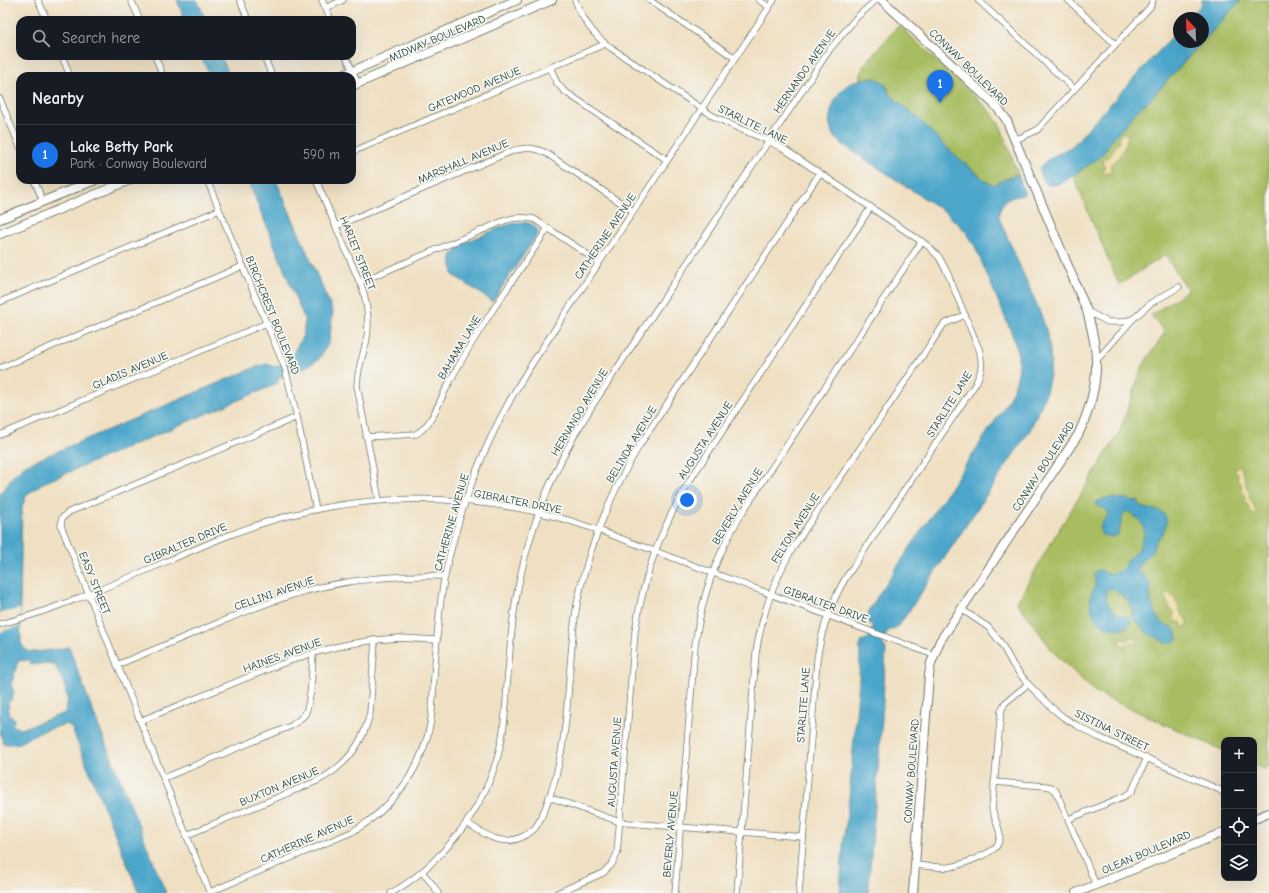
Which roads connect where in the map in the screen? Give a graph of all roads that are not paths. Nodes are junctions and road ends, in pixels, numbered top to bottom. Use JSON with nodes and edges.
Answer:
{"nodes":[{"id":1,"x":38,"y":0,"type":"edge"},
{"id":2,"x":131,"y":0,"type":"edge"},
{"id":3,"x":240,"y":0,"type":"edge"},
{"id":4,"x":322,"y":0,"type":"edge"},
{"id":5,"x":344,"y":0,"type":"edge"},
{"id":6,"x":518,"y":0,"type":"edge"},
{"id":7,"x":552,"y":0,"type":"edge"},
{"id":8,"x":575,"y":0,"type":"edge"},
{"id":9,"x":649,"y":0,"type":"edge"},
{"id":10,"x":759,"y":0,"type":"edge"},
{"id":11,"x":774,"y":0,"type":"edge"},
{"id":12,"x":876,"y":0,"type":"edge"},
{"id":13,"x":882,"y":0,"type":"edge"},
{"id":14,"x":978,"y":0,"type":"edge"},
{"id":15,"x":1068,"y":0,"type":"edge"},
{"id":16,"x":1153,"y":0,"type":"edge"},
{"id":17,"x":769,"y":7,"type":"junction"},
{"id":18,"x":326,"y":8,"type":"junction"},
{"id":19,"x":45,"y":16,"type":"edge"},
{"id":20,"x":138,"y":16,"type":"edge"},
{"id":21,"x":246,"y":16,"type":"edge"},
{"id":22,"x":329,"y":16,"type":"edge"},
{"id":23,"x":604,"y":44,"type":"junction"},
{"id":24,"x":1115,"y":44,"type":"junction"},
{"id":25,"x":735,"y":58,"type":"junction"},
{"id":26,"x":64,"y":60,"type":"edge"},
{"id":27,"x":157,"y":60,"type":"edge"},
{"id":28,"x":266,"y":60,"type":"edge"},
{"id":29,"x":348,"y":60,"type":"edge"},
{"id":30,"x":550,"y":68,"type":"junction"},
{"id":31,"x":353,"y":71,"type":"joint"},
{"id":32,"x":68,"y":72,"type":"edge"},
{"id":33,"x":161,"y":72,"type":"edge"},
{"id":34,"x":270,"y":72,"type":"edge"},
{"id":35,"x":356,"y":85,"type":"edge"},
{"id":36,"x":1074,"y":89,"type":"junction"},
{"id":37,"x":0,"y":99,"type":"edge"},
{"id":38,"x":701,"y":109,"type":"junction"},
{"id":39,"x":16,"y":137,"type":"edge"},
{"id":40,"x":1015,"y":140,"type":"junction"},
{"id":41,"x":768,"y":141,"type":"junction"},
{"id":42,"x":356,"y":150,"type":"edge"},
{"id":43,"x":667,"y":160,"type":"junction"},
{"id":44,"x":820,"y":173,"type":"junction"},
{"id":45,"x":36,"y":184,"type":"edge"},
{"id":46,"x":85,"y":184,"type":"edge"},
{"id":47,"x":120,"y":184,"type":"edge"},
{"id":48,"x":209,"y":184,"type":"edge"},
{"id":49,"x":318,"y":184,"type":"edge"},
{"id":50,"x":43,"y":201,"type":"junction"},
{"id":51,"x":871,"y":207,"type":"junction"},
{"id":52,"x":219,"y":210,"type":"junction"},
{"id":53,"x":633,"y":211,"type":"junction"},
{"id":54,"x":0,"y":219,"type":"edge"},
{"id":55,"x":336,"y":226,"type":"junction"},
{"id":56,"x":548,"y":228,"type":"junction"},
{"id":57,"x":0,"y":234,"type":"edge"},
{"id":58,"x":922,"y":241,"type":"junction"},
{"id":59,"x":599,"y":262,"type":"junction"},
{"id":60,"x":243,"y":266,"type":"junction"},
{"id":61,"x":360,"y":282,"type":"junction"},
{"id":62,"x":1179,"y":287,"type":"dead end"},
{"id":63,"x":0,"y":302,"type":"edge"},
{"id":64,"x":1087,"y":311,"type":"junction"},
{"id":65,"x":965,"y":315,"type":"junction"},
{"id":66,"x":1133,"y":319,"type":"junction"},
{"id":67,"x":267,"y":323,"type":"junction"},
{"id":68,"x":1096,"y":361,"type":"junction"},
{"id":69,"x":0,"y":368,"type":"edge"},
{"id":70,"x":297,"y":417,"type":"junction"},
{"id":71,"x":0,"y":434,"type":"edge"},
{"id":72,"x":366,"y":437,"type":"junction"},
{"id":73,"x":379,"y":500,"type":"junction"},
{"id":74,"x":465,"y":501,"type":"junction"},
{"id":75,"x":316,"y":510,"type":"junction"},
{"id":76,"x":538,"y":513,"type":"junction"},
{"id":77,"x":598,"y":530,"type":"junction"},
{"id":78,"x":654,"y":551,"type":"junction"},
{"id":79,"x":712,"y":572,"type":"junction"},
{"id":80,"x":445,"y":576,"type":"junction"},
{"id":81,"x":89,"y":594,"type":"junction"},
{"id":82,"x":770,"y":594,"type":"junction"},
{"id":83,"x":961,"y":609,"type":"junction"},
{"id":84,"x":827,"y":615,"type":"junction"},
{"id":85,"x":0,"y":624,"type":"edge"},
{"id":86,"x":375,"y":640,"type":"junction"},
{"id":87,"x":437,"y":640,"type":"junction"},
{"id":88,"x":313,"y":652,"type":"junction"},
{"id":89,"x":934,"y":655,"type":"junction"},
{"id":90,"x":117,"y":665,"type":"junction"},
{"id":91,"x":1028,"y":684,"type":"junction"},
{"id":92,"x":140,"y":721,"type":"junction"},
{"id":93,"x":1147,"y":758,"type":"junction"},
{"id":94,"x":164,"y":778,"type":"junction"},
{"id":95,"x":994,"y":782,"type":"junction"},
{"id":96,"x":1221,"y":791,"type":"edge"},
{"id":97,"x":549,"y":797,"type":"junction"},
{"id":98,"x":1269,"y":813,"type":"edge"},
{"id":99,"x":1257,"y":818,"type":"edge"},
{"id":100,"x":1069,"y":819,"type":"junction"},
{"id":101,"x":620,"y":822,"type":"junction"},
{"id":102,"x":467,"y":823,"type":"junction"},
{"id":103,"x":681,"y":828,"type":"junction"},
{"id":104,"x":742,"y":832,"type":"junction"},
{"id":105,"x":1221,"y":833,"type":"edge"},
{"id":106,"x":187,"y":835,"type":"junction"},
{"id":107,"x":803,"y":837,"type":"junction"},
{"id":108,"x":915,"y":865,"type":"junction"},
{"id":109,"x":422,"y":872,"type":"junction"},
{"id":110,"x":1096,"y":885,"type":"junction"},
{"id":111,"x":210,"y":892,"type":"edge"},
{"id":112,"x":392,"y":893,"type":"edge"},
{"id":113,"x":438,"y":893,"type":"edge"},
{"id":114,"x":557,"y":893,"type":"edge"},
{"id":115,"x":675,"y":893,"type":"edge"},
{"id":116,"x":738,"y":893,"type":"edge"},
{"id":117,"x":799,"y":893,"type":"edge"},
{"id":118,"x":913,"y":893,"type":"edge"},
{"id":119,"x":1076,"y":893,"type":"edge"}],
"edges":[{"from":1,"to":19,"type":"street"},
{"from":2,"to":20,"type":"street"},
{"from":3,"to":21,"type":"street"},
{"from":4,"to":18,"type":"street"},
{"from":5,"to":18,"type":"street"},
{"from":6,"to":31,"type":"street","name":"MIDWAY BOULEVARD"},
{"from":7,"to":35,"type":"street","name":"MIDWAY BOULEVARD"},
{"from":8,"to":23,"type":"street","name":"STARLITE LANE"},
{"from":9,"to":25,"type":"street"},
{"from":10,"to":17,"type":"street"},
{"from":11,"to":17,"type":"street","name":"CATHERINE AVENUE"},
{"from":12,"to":41,"type":"street","name":"HERNANDO AVENUE"},
{"from":13,"to":40,"type":"street","name":"CONWAY BOULEVARD"},
{"from":14,"to":36,"type":"street"},
{"from":15,"to":24,"type":"street"},
{"from":16,"to":24,"type":"street"},
{"from":17,"to":25,"type":"street","name":"CATHERINE AVENUE"},
{"from":18,"to":22,"type":"street"},
{"from":23,"to":30,"type":"street","name":"GATEWOOD AVENUE"},
{"from":23,"to":38,"type":"street","name":"STARLITE LANE"},
{"from":24,"to":36,"type":"street"},
{"from":25,"to":38,"type":"street","name":"CATHERINE AVENUE"},
{"from":26,"to":32,"type":"street"},
{"from":27,"to":33,"type":"street"},
{"from":28,"to":34,"type":"street"},
{"from":29,"to":31,"type":"street"},
{"from":30,"to":42,"type":"street","name":"GATEWOOD AVENUE"},
{"from":30,"to":43,"type":"street"},
{"from":36,"to":40,"type":"street"},
{"from":37,"to":39,"type":"street"},
{"from":38,"to":41,"type":"street","name":"STARLITE LANE"},
{"from":38,"to":43,"type":"street","name":"CATHERINE AVENUE"},
{"from":40,"to":64,"type":"street","name":"CONWAY BOULEVARD"},
{"from":41,"to":44,"type":"street","name":"STARLITE LANE"},
{"from":41,"to":76,"type":"street","name":"HERNANDO AVENUE"},
{"from":43,"to":53,"type":"street","name":"CATHERINE AVENUE"},
{"from":44,"to":51,"type":"street","name":"STARLITE LANE"},
{"from":44,"to":77,"type":"street","name":"BELINDA AVENUE"},
{"from":45,"to":50,"type":"street"},
{"from":46,"to":50,"type":"street"},
{"from":47,"to":57,"type":"street"},
{"from":48,"to":52,"type":"street","name":"BIRCHCREST BOULEVARD"},
{"from":49,"to":55,"type":"street","name":"HARIET STREET"},
{"from":50,"to":54,"type":"street"},
{"from":51,"to":58,"type":"street","name":"STARLITE LANE"},
{"from":51,"to":78,"type":"street","name":"AUGUSTA AVENUE"},
{"from":52,"to":60,"type":"street","name":"BIRCHCREST BOULEVARD"},
{"from":52,"to":63,"type":"street"},
{"from":53,"to":55,"type":"street","name":"MARSHALL AVENUE"},
{"from":53,"to":59,"type":"street","name":"CATHERINE AVENUE"},
{"from":55,"to":61,"type":"street","name":"HARIET STREET"},
{"from":56,"to":59,"type":"street"},
{"from":56,"to":61,"type":"street"},
{"from":56,"to":72,"type":"street","name":"BAHAMA LANE"},
{"from":58,"to":65,"type":"street","name":"STARLITE LANE"},
{"from":58,"to":79,"type":"street","name":"BEVERLY AVENUE"},
{"from":59,"to":74,"type":"street","name":"CATHERINE AVENUE"},
{"from":60,"to":67,"type":"street","name":"BIRCHCREST BOULEVARD"},
{"from":60,"to":69,"type":"street"},
{"from":61,"to":72,"type":"street","name":"HARIET STREET"},
{"from":62,"to":66,"type":"street"},
{"from":64,"to":66,"type":"street"},
{"from":64,"to":68,"type":"street","name":"CONWAY BOULEVARD"},
{"from":65,"to":82,"type":"street","name":"FELTON AVENUE"},
{"from":65,"to":84,"type":"street","name":"STARLITE LANE"},
{"from":66,"to":68,"type":"street"},
{"from":67,"to":70,"type":"street","name":"BIRCHCREST BOULEVARD"},
{"from":67,"to":71,"type":"street","name":"GLADIS AVENUE"},
{"from":68,"to":83,"type":"street","name":"CONWAY BOULEVARD"},
{"from":70,"to":75,"type":"street","name":"BIRCHCREST BOULEVARD"},
{"from":70,"to":81,"type":"street","name":"EASY STREET"},
{"from":72,"to":73,"type":"street","name":"HARIET STREET"},
{"from":73,"to":74,"type":"street","name":"GIBRALTER DRIVE"},
{"from":73,"to":75,"type":"street","name":"GIBRALTER DRIVE"},
{"from":74,"to":76,"type":"street","name":"GIBRALTER DRIVE"},
{"from":74,"to":80,"type":"street","name":"CATHERINE AVENUE"},
{"from":75,"to":81,"type":"street","name":"GIBRALTER DRIVE"},
{"from":76,"to":77,"type":"street","name":"GIBRALTER DRIVE"},
{"from":76,"to":102,"type":"street","name":"HERNANDO AVENUE"},
{"from":77,"to":78,"type":"street","name":"GIBRALTER DRIVE"},
{"from":77,"to":97,"type":"street","name":"BELINDA AVENUE"},
{"from":78,"to":79,"type":"street","name":"GIBRALTER DRIVE"},
{"from":78,"to":101,"type":"street","name":"AUGUSTA AVENUE"},
{"from":79,"to":82,"type":"street","name":"GIBRALTER DRIVE"},
{"from":79,"to":103,"type":"street","name":"BEVERLY AVENUE"},
{"from":80,"to":87,"type":"street","name":"CATHERINE AVENUE"},
{"from":80,"to":90,"type":"street","name":"CELLINI AVENUE"},
{"from":81,"to":85,"type":"street","name":"GIBRALTER DRIVE"},
{"from":81,"to":90,"type":"street","name":"EASY STREET"},
{"from":82,"to":84,"type":"street","name":"GIBRALTER DRIVE"},
{"from":82,"to":104,"type":"street","name":"FELTON AVENUE"},
{"from":83,"to":89,"type":"street","name":"CONWAY BOULEVARD"},
{"from":83,"to":91,"type":"street","name":"SISTINA STREET"},
{"from":84,"to":89,"type":"street","name":"GIBRALTER DRIVE"},
{"from":84,"to":107,"type":"street","name":"STARLITE LANE"},
{"from":86,"to":87,"type":"street","name":"HAINES AVENUE"},
{"from":86,"to":88,"type":"street","name":"HAINES AVENUE"},
{"from":86,"to":106,"type":"street","name":"BUXTON AVENUE"},
{"from":87,"to":111,"type":"street","name":"CATHERINE AVENUE"},
{"from":88,"to":92,"type":"street","name":"HAINES AVENUE"},
{"from":88,"to":94,"type":"street"},
{"from":89,"to":108,"type":"street","name":"CONWAY BOULEVARD"},
{"from":90,"to":92,"type":"street","name":"EASY STREET"},
{"from":91,"to":93,"type":"street","name":"SISTINA STREET"},
{"from":91,"to":95,"type":"street"},
{"from":92,"to":94,"type":"street","name":"EASY STREET"},
{"from":93,"to":96,"type":"street","name":"SISTINA STREET"},
{"from":93,"to":100,"type":"street"},
{"from":94,"to":106,"type":"street","name":"EASY STREET"},
{"from":95,"to":100,"type":"street"},
{"from":95,"to":108,"type":"street"},
{"from":97,"to":101,"type":"street"},
{"from":97,"to":102,"type":"street","name":"BELINDA AVENUE"},
{"from":98,"to":99,"type":"street"},
{"from":100,"to":110,"type":"street"},
{"from":101,"to":103,"type":"street"},
{"from":101,"to":114,"type":"street","name":"AUGUSTA AVENUE"},
{"from":102,"to":109,"type":"street","name":"HERNANDO AVENUE"},
{"from":103,"to":104,"type":"street"},
{"from":103,"to":115,"type":"street","name":"BEVERLY AVENUE"},
{"from":104,"to":107,"type":"street"},
{"from":104,"to":116,"type":"street","name":"FELTON AVENUE"},
{"from":105,"to":110,"type":"street","name":"OLEAN BOULEVARD"},
{"from":106,"to":111,"type":"street","name":"EASY STREET"},
{"from":107,"to":117,"type":"street","name":"STARLITE LANE"},
{"from":108,"to":118,"type":"street","name":"CONWAY BOULEVARD"},
{"from":109,"to":112,"type":"street","name":"HERNANDO AVENUE"},
{"from":109,"to":113,"type":"street"},
{"from":110,"to":119,"type":"street","name":"OLEAN BOULEVARD"}]}
